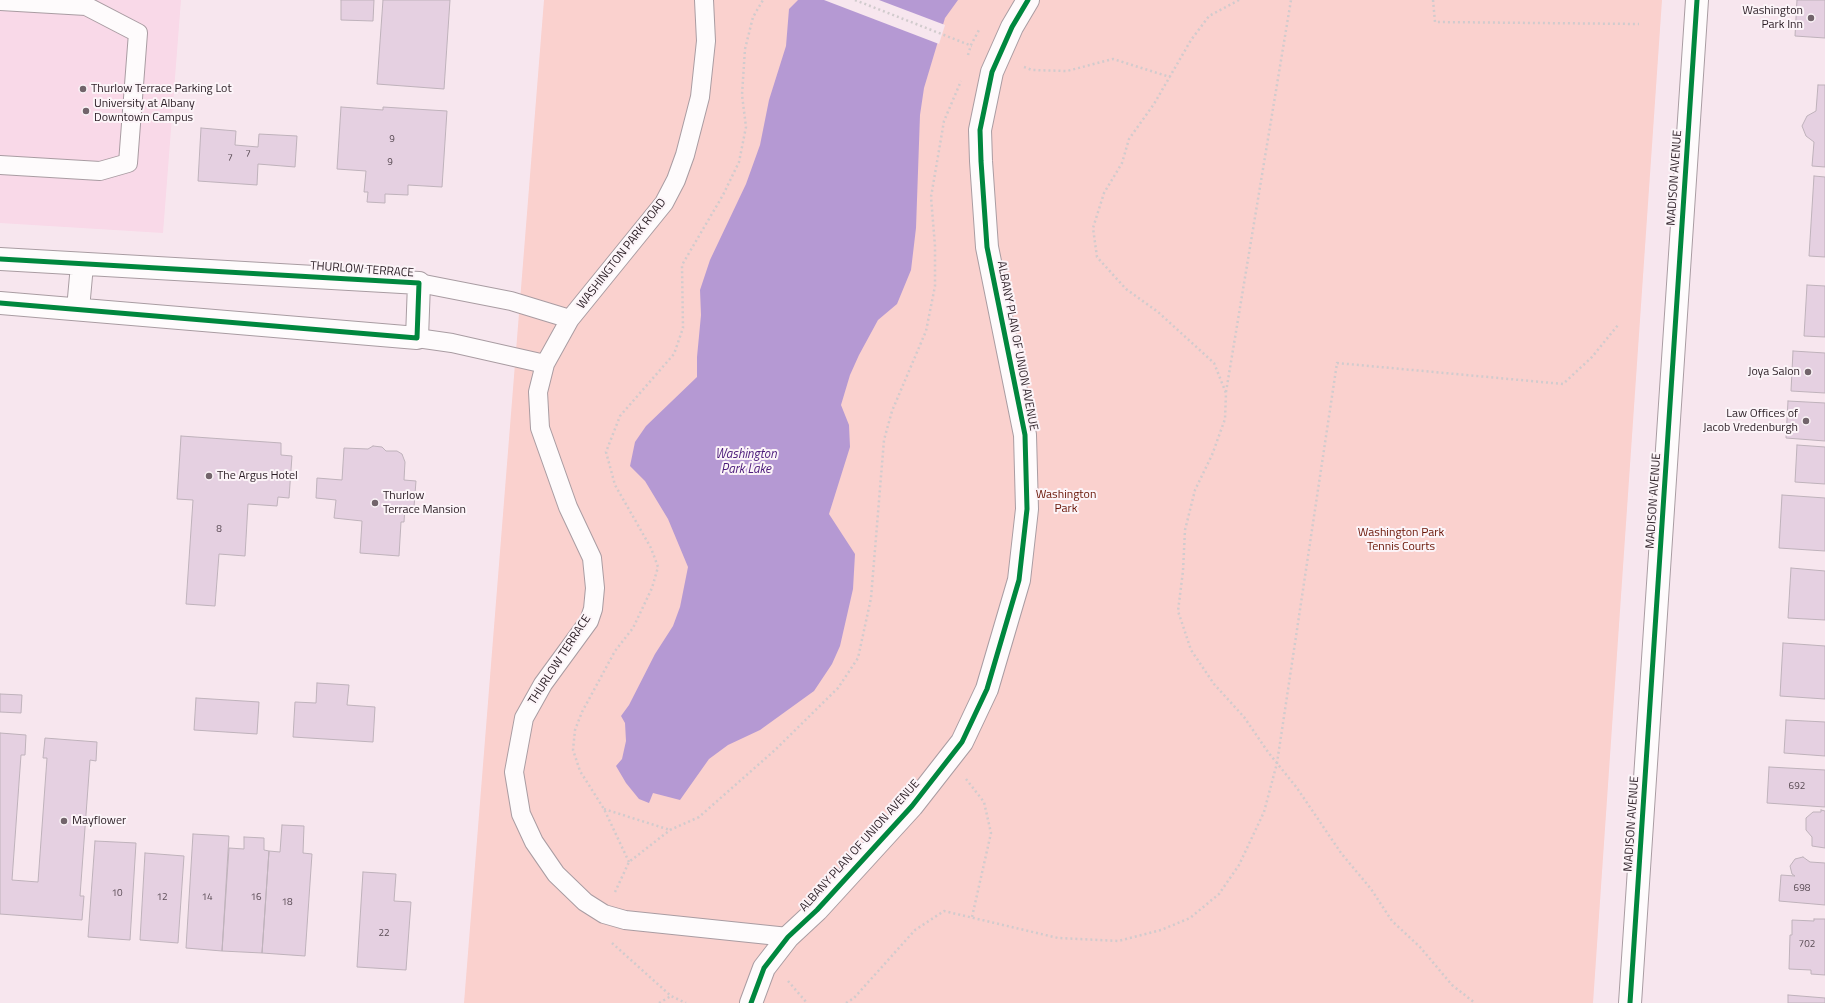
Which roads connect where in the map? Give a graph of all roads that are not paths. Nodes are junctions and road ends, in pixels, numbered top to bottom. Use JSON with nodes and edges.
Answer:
{"nodes":[{"id":1,"x":704,"y":0,"type":"edge"},
{"id":2,"x":1028,"y":0,"type":"edge"},
{"id":3,"x":1697,"y":0,"type":"edge"},
{"id":4,"x":0,"y":1,"type":"edge"},
{"id":5,"x":0,"y":165,"type":"edge"},
{"id":6,"x":0,"y":259,"type":"edge"},
{"id":7,"x":82,"y":264,"type":"junction"},
{"id":8,"x":419,"y":283,"type":"junction"},
{"id":9,"x":0,"y":303,"type":"edge"},
{"id":10,"x":78,"y":309,"type":"junction"},
{"id":11,"x":570,"y":319,"type":"junction"},
{"id":12,"x":417,"y":338,"type":"junction"},
{"id":13,"x":545,"y":364,"type":"junction"},
{"id":14,"x":788,"y":937,"type":"junction"},
{"id":15,"x":751,"y":1003,"type":"edge"},
{"id":16,"x":1630,"y":1003,"type":"edge"}],
"edges":[{"from":1,"to":11,"type":"lane","name":"WASHINGTON PARK ROAD"},
{"from":2,"to":14,"type":"street","name":"ALBANY PLAN OF UNION AVENUE"},
{"from":3,"to":16,"type":"street","name":"MADISON AVENUE"},
{"from":4,"to":5,"type":"lane"},
{"from":6,"to":7,"type":"street","name":"THURLOW TERRACE"},
{"from":7,"to":8,"type":"street","name":"THURLOW TERRACE"},
{"from":7,"to":10,"type":"street"},
{"from":8,"to":11,"type":"lane","name":"THURLOW TERRACE"},
{"from":8,"to":12,"type":"street","name":"THURLOW TERRACE"},
{"from":9,"to":10,"type":"street"},
{"from":10,"to":12,"type":"street"},
{"from":11,"to":13,"type":"lane","name":"THURLOW TERRACE"},
{"from":12,"to":13,"type":"lane"},
{"from":13,"to":14,"type":"lane","name":"THURLOW TERRACE"},
{"from":14,"to":15,"type":"street","name":"ALBANY PLAN OF UNION AVENUE"}]}
